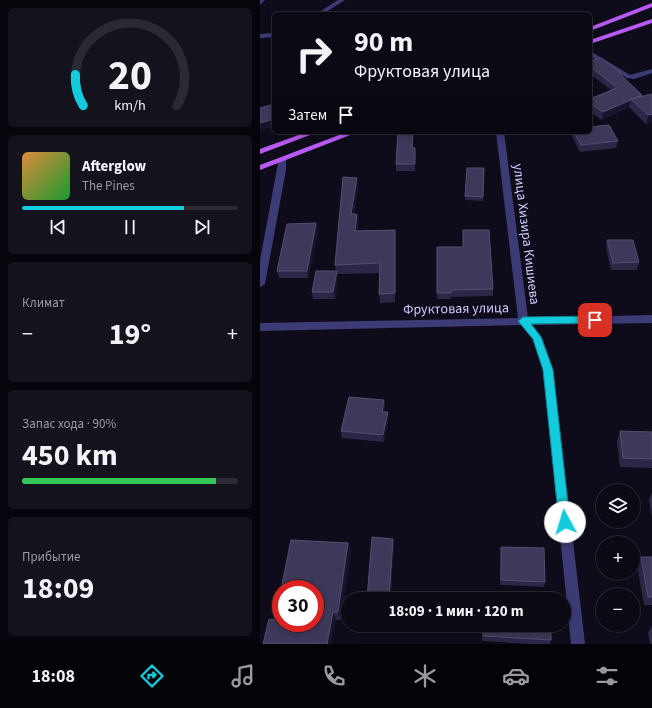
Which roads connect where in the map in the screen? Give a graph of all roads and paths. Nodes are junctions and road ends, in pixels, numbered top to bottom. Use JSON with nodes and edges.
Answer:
{"nodes":[{"id":1,"x":262,"y":0,"type":"edge"},
{"id":2,"x":342,"y":0,"type":"edge"},
{"id":3,"x":260,"y":3,"type":"edge"},
{"id":4,"x":652,"y":5,"type":"edge"},
{"id":5,"x":322,"y":12,"type":"edge"},
{"id":6,"x":652,"y":21,"type":"edge"},
{"id":7,"x":592,"y":28,"type":"edge"},
{"id":8,"x":272,"y":35,"type":"edge"},
{"id":9,"x":260,"y":36,"type":"edge"},
{"id":10,"x":592,"y":41,"type":"edge"},
{"id":11,"x":592,"y":54,"type":"edge"},
{"id":12,"x":652,"y":71,"type":"edge"},
{"id":13,"x":309,"y":134,"type":"edge"},
{"id":14,"x":349,"y":134,"type":"edge"},
{"id":15,"x":500,"y":134,"type":"edge"},
{"id":16,"x":260,"y":152,"type":"edge"},
{"id":17,"x":282,"y":160,"type":"junction"},
{"id":18,"x":260,"y":168,"type":"edge"},
{"id":19,"x":260,"y":284,"type":"edge"},
{"id":20,"x":652,"y":319,"type":"edge"},
{"id":21,"x":523,"y":321,"type":"junction"},
{"id":22,"x":260,"y":327,"type":"edge"},
{"id":23,"x":578,"y":644,"type":"edge"}],
"edges":[{"from":1,"to":3,"type":"street"},
{"from":2,"to":5,"type":"lane"},
{"from":4,"to":7,"type":"main road"},
{"from":6,"to":10,"type":"main road"},
{"from":8,"to":9,"type":"lane"},
{"from":11,"to":12,"type":"lane"},
{"from":13,"to":16,"type":"main road"},
{"from":14,"to":17,"type":"main road"},
{"from":15,"to":21,"type":"street","name":"улица Хизира Кишиева"},
{"from":17,"to":18,"type":"main road"},
{"from":17,"to":19,"type":"street"},
{"from":20,"to":21,"type":"street","name":"Фруктовая улица"},
{"from":21,"to":22,"type":"street","name":"Фруктовая улица"},
{"from":21,"to":23,"type":"street","name":"улица Хизира Кишиева"}]}
